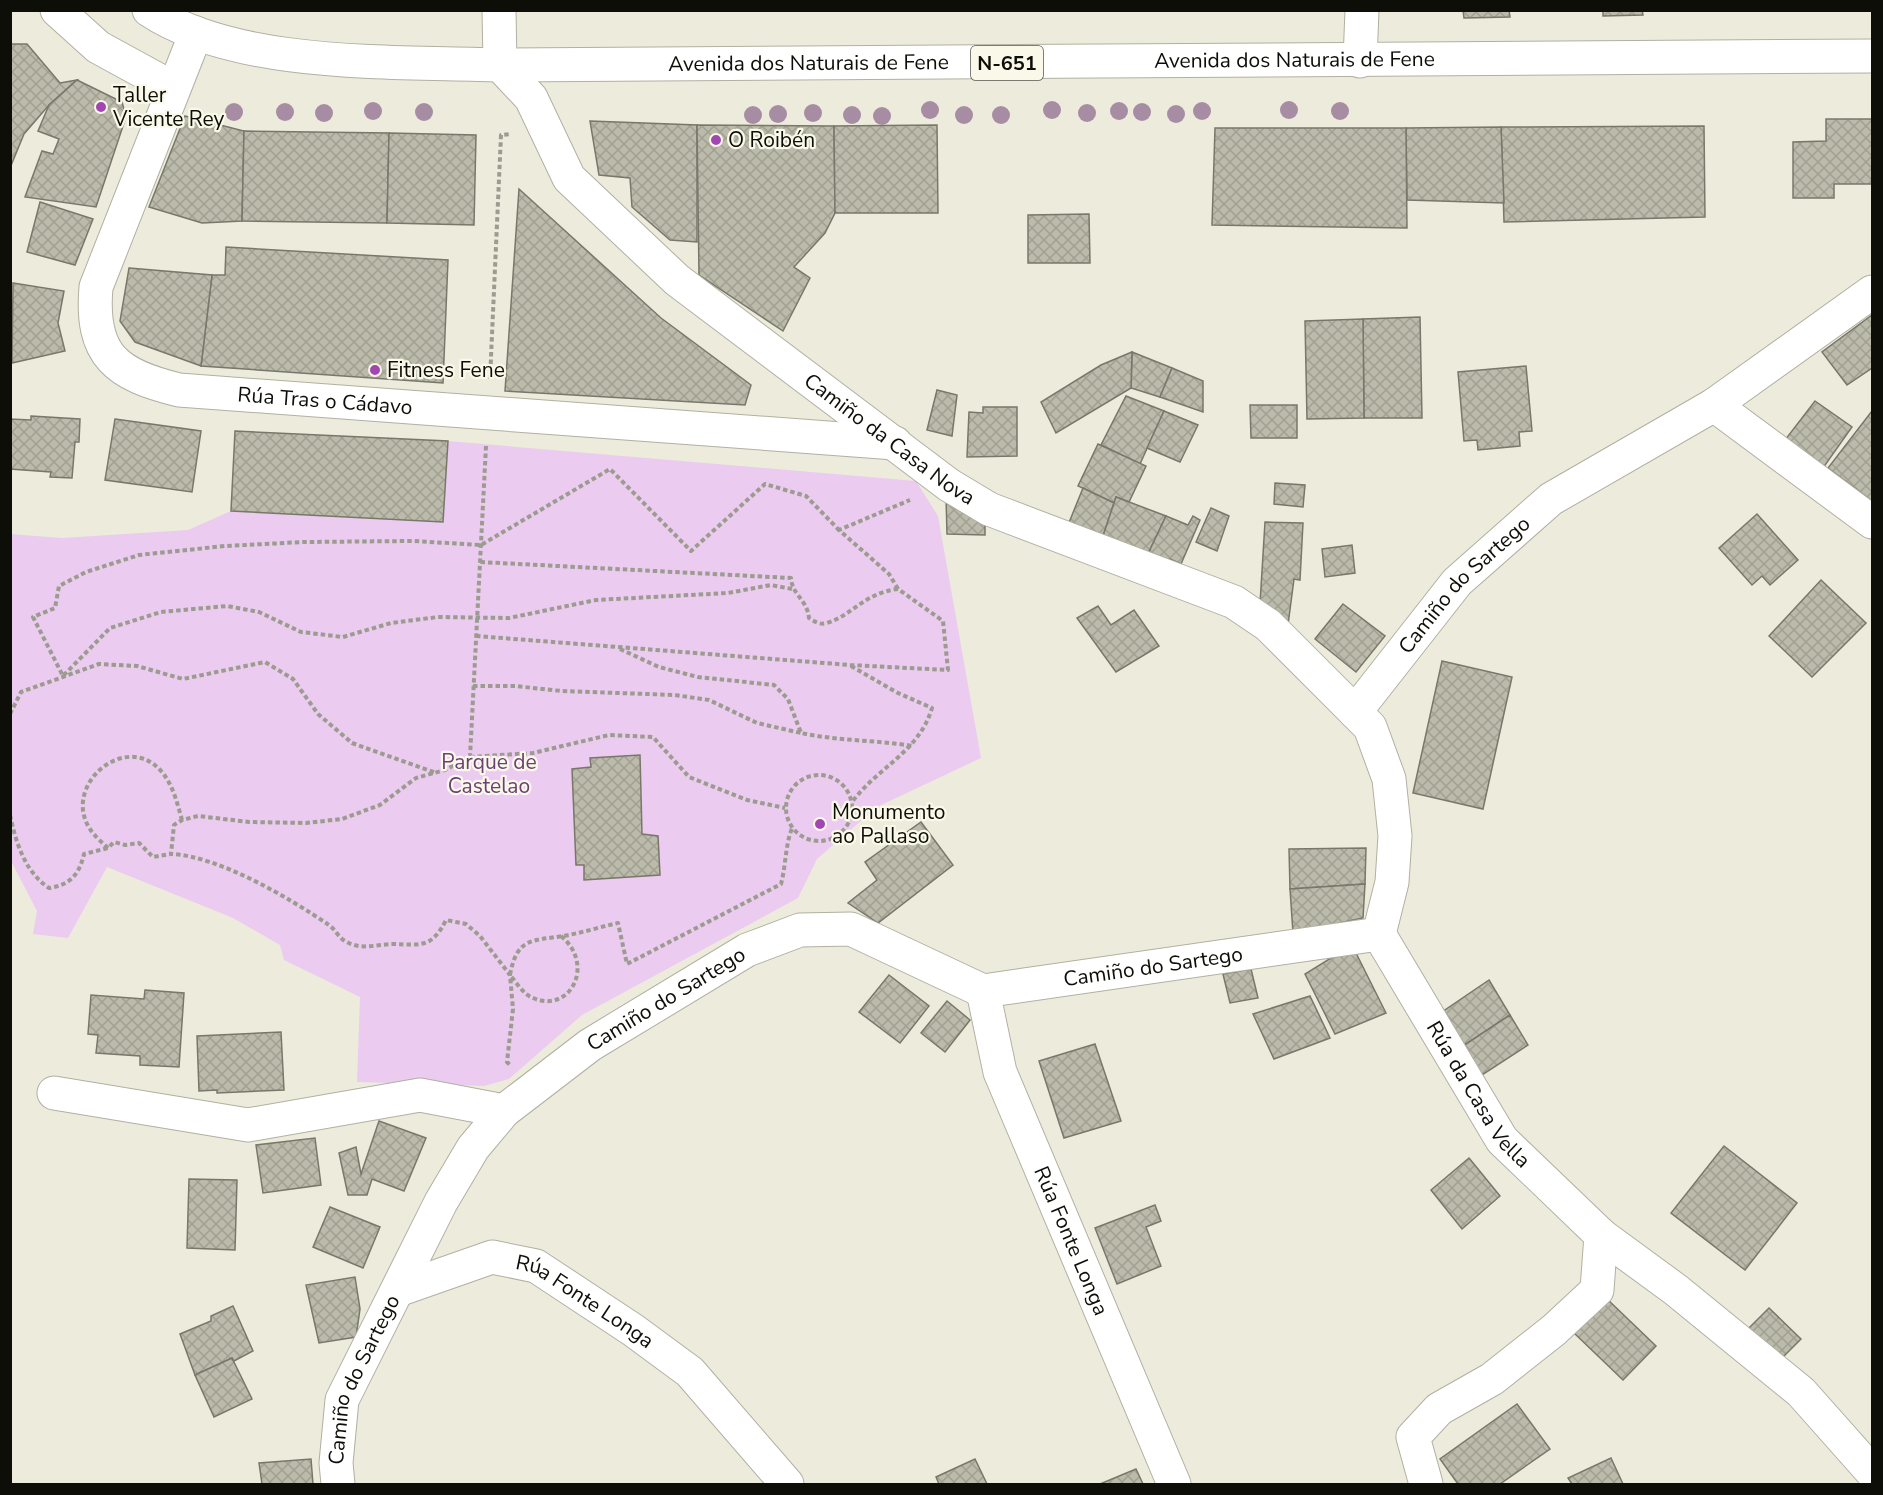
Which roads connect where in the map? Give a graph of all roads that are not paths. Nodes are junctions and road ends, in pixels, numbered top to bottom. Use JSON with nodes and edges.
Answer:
{"nodes":[{"id":1,"x":57,"y":10,"type":"edge"},
{"id":2,"x":149,"y":10,"type":"edge"},
{"id":3,"x":499,"y":10,"type":"edge"},
{"id":4,"x":1362,"y":10,"type":"edge"},
{"id":5,"x":196,"y":33,"type":"junction"},
{"id":6,"x":1872,"y":56,"type":"edge"},
{"id":7,"x":1360,"y":61,"type":"junction"},
{"id":8,"x":500,"y":65,"type":"junction"},
{"id":9,"x":173,"y":88,"type":"junction"},
{"id":10,"x":1872,"y":292,"type":"edge"},
{"id":11,"x":1714,"y":405,"type":"junction"},
{"id":12,"x":895,"y":443,"type":"junction"},
{"id":13,"x":1872,"y":522,"type":"edge"},
{"id":14,"x":1355,"y":712,"type":"junction"},
{"id":15,"x":1379,"y":934,"type":"junction"},
{"id":16,"x":983,"y":991,"type":"junction"},
{"id":17,"x":54,"y":1092,"type":"dead end"},
{"id":18,"x":504,"y":1111,"type":"junction"},
{"id":19,"x":1601,"y":1235,"type":"junction"},
{"id":20,"x":398,"y":1290,"type":"junction"},
{"id":21,"x":1872,"y":1472,"type":"edge"},
{"id":22,"x":338,"y":1485,"type":"edge"},
{"id":23,"x":787,"y":1485,"type":"edge"},
{"id":24,"x":1174,"y":1485,"type":"edge"},
{"id":25,"x":1426,"y":1485,"type":"edge"}],
"edges":[{"from":1,"to":9,"type":"main road"},
{"from":2,"to":5,"type":"main road","name":"Avenida dos Naturais de Fene","number":"N-651"},
{"from":3,"to":8,"type":"main road"},
{"from":4,"to":7,"type":"main road"},
{"from":5,"to":8,"type":"main road","name":"Avenida dos Naturais de Fene","number":"N-651"},
{"from":5,"to":9,"type":"main road","name":"Rúa Tras o Cádavo"},
{"from":6,"to":7,"type":"main road","name":"Avenida dos Naturais de Fene","number":"N-651"},
{"from":7,"to":8,"type":"main road","name":"Avenida dos Naturais de Fene","number":"N-651"},
{"from":8,"to":12,"type":"main road","name":"Camiño da Casa Nova"},
{"from":9,"to":12,"type":"main road","name":"Rúa Tras o Cádavo"},
{"from":10,"to":11,"type":"main road","name":"Camiño do Sartego"},
{"from":11,"to":13,"type":"main road"},
{"from":11,"to":14,"type":"main road","name":"Camiño do Sartego"},
{"from":12,"to":14,"type":"main road","name":"Camiño da Casa Nova"},
{"from":14,"to":15,"type":"main road"},
{"from":15,"to":16,"type":"main road","name":"Camiño do Sartego"},
{"from":15,"to":19,"type":"main road","name":"Rúa da Casa Vella"},
{"from":16,"to":18,"type":"main road","name":"Camiño do Sartego"},
{"from":16,"to":24,"type":"main road","name":"Rúa Fonte Longa"},
{"from":17,"to":18,"type":"main road"},
{"from":18,"to":20,"type":"main road","name":"Camiño do Sartego"},
{"from":19,"to":21,"type":"main road","name":"Rúa da Casa Vella"},
{"from":19,"to":25,"type":"main road"},
{"from":20,"to":22,"type":"main road","name":"Camiño do Sartego"},
{"from":20,"to":23,"type":"main road","name":"Rúa Fonte Longa"}]}
